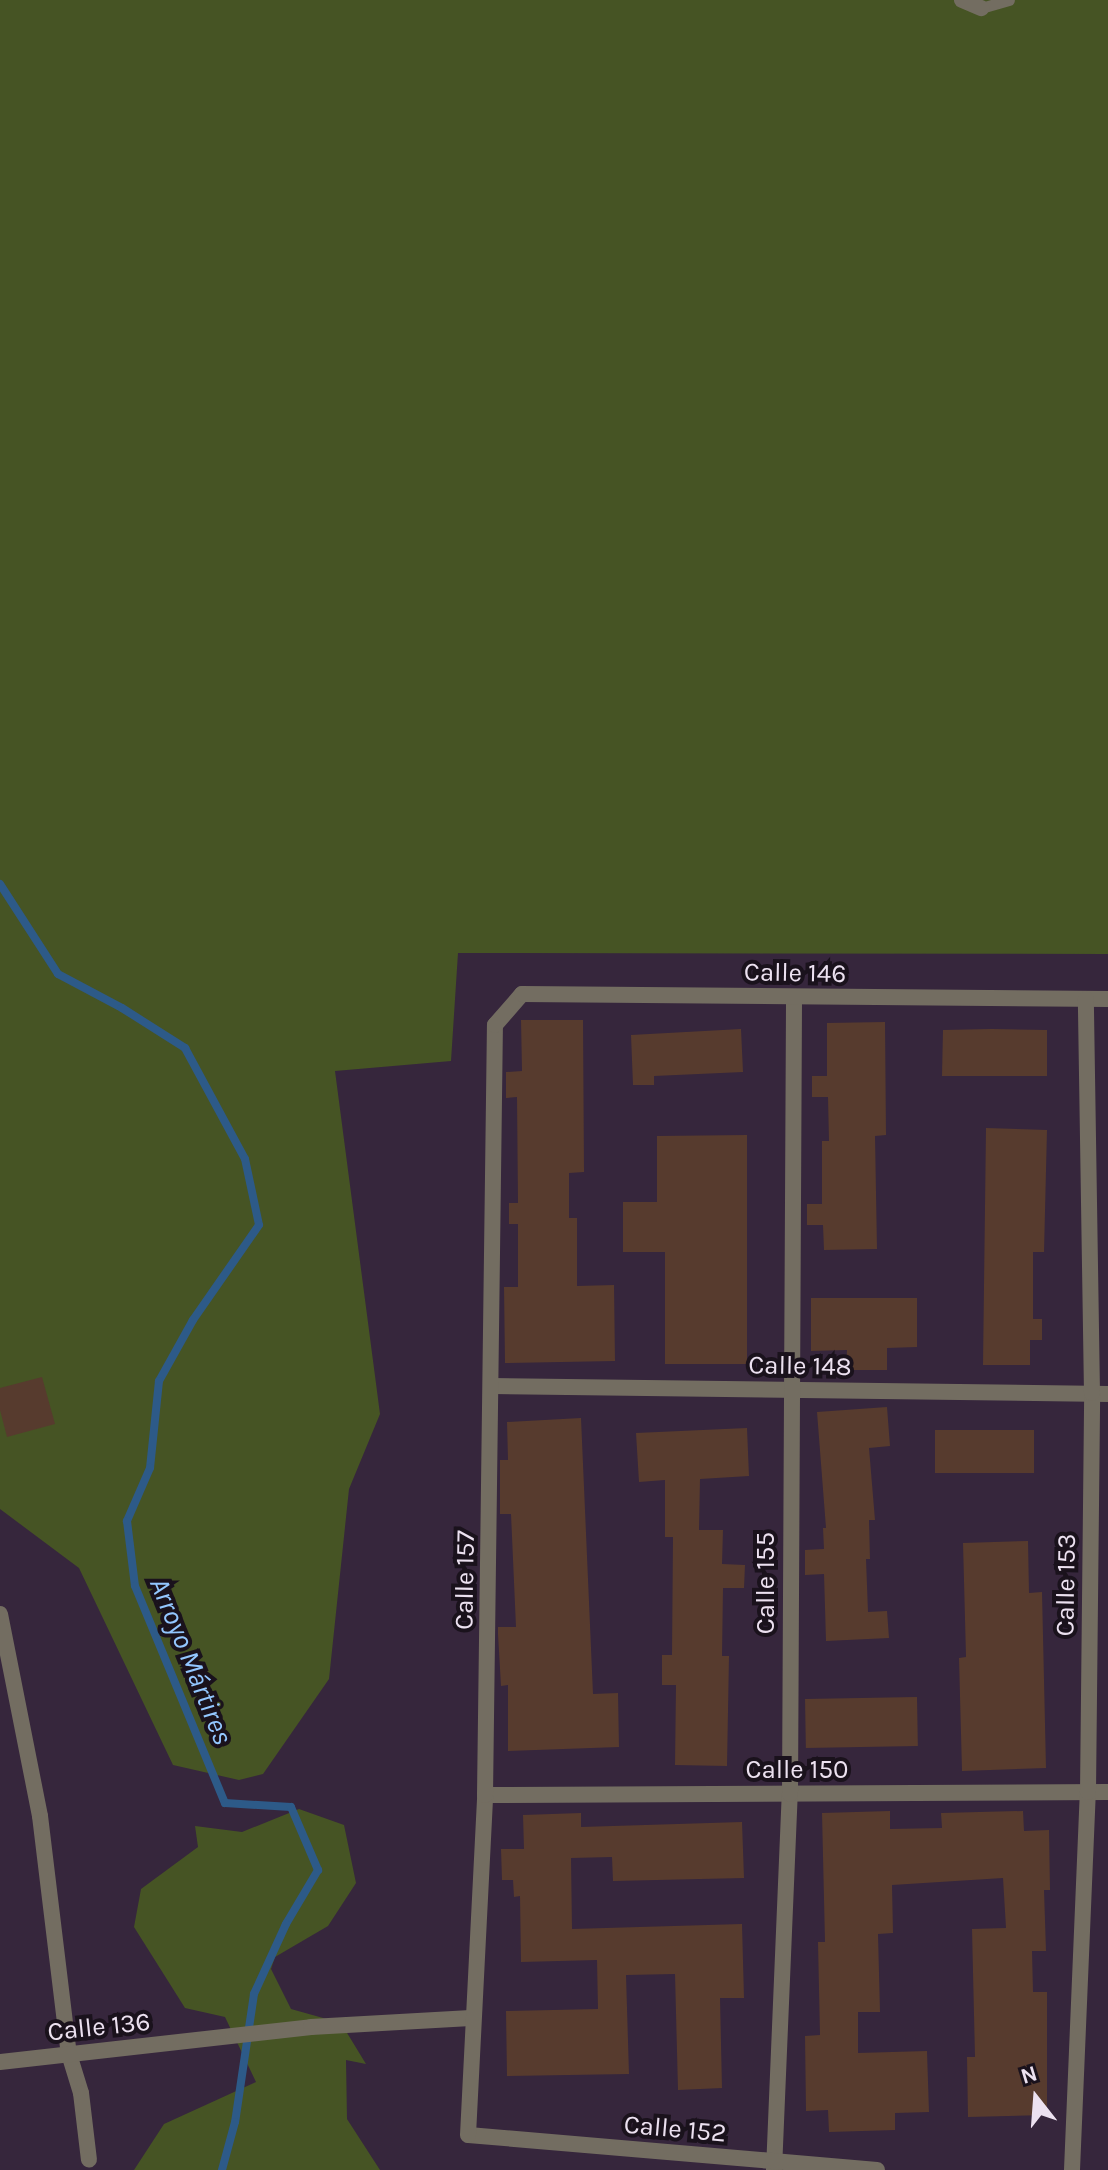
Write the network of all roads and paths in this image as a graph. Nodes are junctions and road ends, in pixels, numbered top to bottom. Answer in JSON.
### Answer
{"nodes":[{"id":1,"x":962,"y":0,"type":"edge"},
{"id":2,"x":1009,"y":0,"type":"edge"},
{"id":3,"x":981,"y":8,"type":"joint"},
{"id":4,"x":794,"y":997,"type":"junction"},
{"id":5,"x":1086,"y":999,"type":"junction"},
{"id":6,"x":1108,"y":999,"type":"edge"},
{"id":7,"x":495,"y":1025,"type":"joint"},
{"id":8,"x":492,"y":1386,"type":"junction"},
{"id":9,"x":790,"y":1390,"type":"junction"},
{"id":10,"x":1100,"y":1394,"type":"edge"},
{"id":11,"x":0,"y":1614,"type":"edge"},
{"id":12,"x":1088,"y":1792,"type":"junction"},
{"id":13,"x":1108,"y":1792,"type":"edge"},
{"id":14,"x":790,"y":1794,"type":"junction"},
{"id":15,"x":485,"y":1795,"type":"junction"},
{"id":16,"x":471,"y":2018,"type":"junction"},
{"id":17,"x":69,"y":2054,"type":"junction"},
{"id":18,"x":0,"y":2062,"type":"edge"},
{"id":19,"x":468,"y":2135,"type":"joint"},
{"id":20,"x":89,"y":2160,"type":"dead end"},
{"id":21,"x":774,"y":2166,"type":"edge"},
{"id":22,"x":877,"y":2170,"type":"edge"},
{"id":23,"x":1072,"y":2170,"type":"edge"}],
"edges":[{"from":1,"to":3,"type":"street"},
{"from":2,"to":3,"type":"lane"},
{"from":4,"to":5,"type":"street","name":"Calle 146"},
{"from":4,"to":7,"type":"street","name":"Calle 146"},
{"from":4,"to":9,"type":"street","name":"Calle 155"},
{"from":5,"to":6,"type":"street","name":"Calle 146"},
{"from":5,"to":10,"type":"street","name":"Calle 153"},
{"from":7,"to":8,"type":"street","name":"Calle 157"},
{"from":8,"to":9,"type":"street","name":"Calle 148"},
{"from":8,"to":15,"type":"street","name":"Calle 157"},
{"from":9,"to":10,"type":"street","name":"Calle 148"},
{"from":9,"to":14,"type":"street","name":"Calle 155"},
{"from":10,"to":12,"type":"street","name":"Calle 153"},
{"from":11,"to":17,"type":"street"},
{"from":12,"to":13,"type":"street","name":"Calle 150"},
{"from":12,"to":14,"type":"street","name":"Calle 150"},
{"from":12,"to":23,"type":"street","name":"Calle 153"},
{"from":14,"to":15,"type":"street","name":"Calle 150"},
{"from":14,"to":21,"type":"street","name":"Calle 155"},
{"from":15,"to":16,"type":"street","name":"Calle 157"},
{"from":16,"to":17,"type":"street","name":"Calle 136"},
{"from":16,"to":19,"type":"street","name":"Calle 157"},
{"from":17,"to":18,"type":"street","name":"Calle 136"},
{"from":17,"to":20,"type":"street"},
{"from":19,"to":21,"type":"street","name":"Calle 152"},
{"from":21,"to":22,"type":"street","name":"Calle 152"}]}
